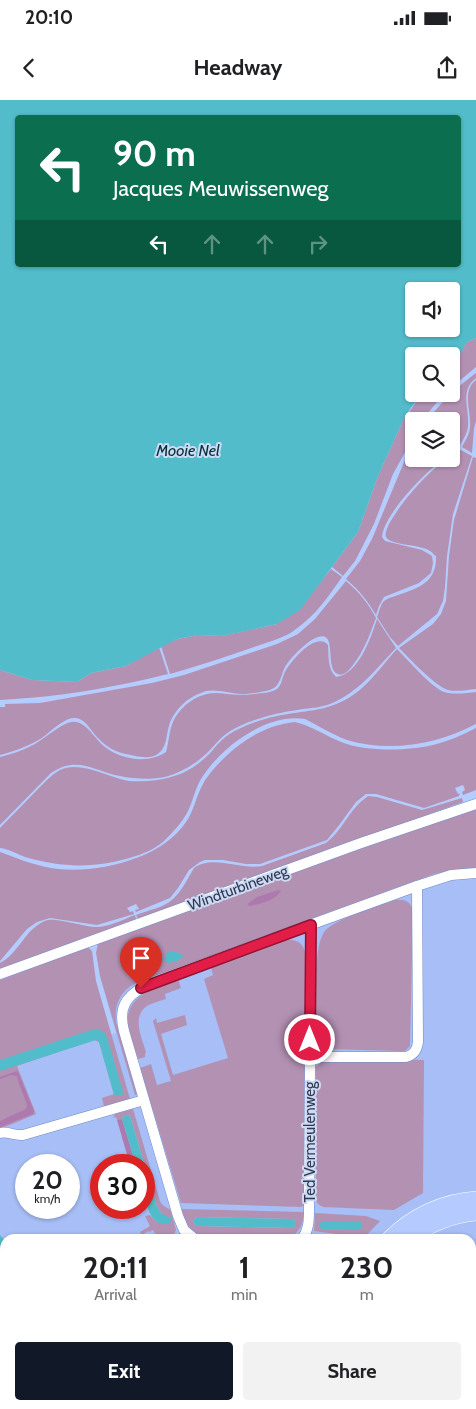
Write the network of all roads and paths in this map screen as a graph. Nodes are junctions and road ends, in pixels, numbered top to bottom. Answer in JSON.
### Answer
{"nodes":[{"id":1,"x":476,"y":804,"type":"edge"},
{"id":2,"x":476,"y":873,"type":"edge"},
{"id":3,"x":417,"y":886,"type":"junction"},
{"id":4,"x":311,"y":925,"type":"junction"},
{"id":5,"x":0,"y":974,"type":"edge"},
{"id":6,"x":310,"y":1057,"type":"junction"},
{"id":7,"x":144,"y":1100,"type":"junction"},
{"id":8,"x":0,"y":1133,"type":"edge"},
{"id":9,"x":476,"y":1198,"type":"edge"},
{"id":10,"x":476,"y":1213,"type":"edge"},
{"id":11,"x":189,"y":1234,"type":"edge"},
{"id":12,"x":306,"y":1234,"type":"edge"},
{"id":13,"x":394,"y":1234,"type":"edge"},
{"id":14,"x":416,"y":1234,"type":"edge"}],
"edges":[{"from":1,"to":5,"type":"street","name":"Windturbineweg"},
{"from":2,"to":3,"type":"street"},
{"from":3,"to":4,"type":"street"},
{"from":3,"to":6,"type":"street"},
{"from":4,"to":6,"type":"street","name":"Ted Vermeulenweg"},
{"from":4,"to":7,"type":"street"},
{"from":6,"to":12,"type":"street","name":"Ted Vermeulenweg"},
{"from":7,"to":8,"type":"street"},
{"from":7,"to":11,"type":"street"},
{"from":9,"to":13,"type":"main road"},
{"from":10,"to":14,"type":"main road"}]}
